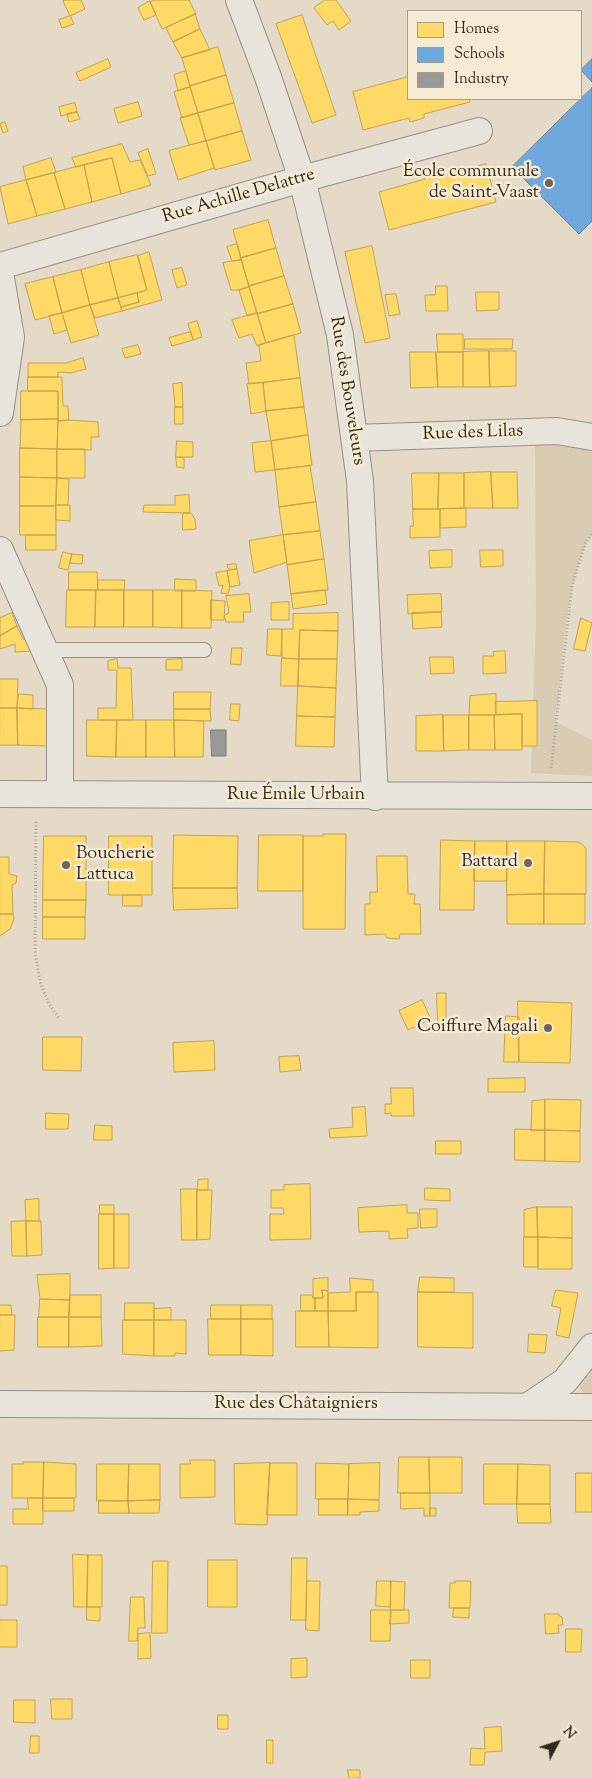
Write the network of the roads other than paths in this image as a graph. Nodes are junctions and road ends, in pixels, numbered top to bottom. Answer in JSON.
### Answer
{"nodes":[{"id":1,"x":238,"y":0,"type":"edge"},
{"id":2,"x":479,"y":132,"type":"dead end"},
{"id":3,"x":302,"y":179,"type":"junction"},
{"id":4,"x":0,"y":266,"type":"edge"},
{"id":5,"x":0,"y":272,"type":"edge"},
{"id":6,"x":0,"y":414,"type":"edge"},
{"id":7,"x":592,"y":437,"type":"edge"},
{"id":8,"x":354,"y":438,"type":"junction"},
{"id":9,"x":0,"y":550,"type":"edge"},
{"id":10,"x":204,"y":650,"type":"dead end"},
{"id":11,"x":47,"y":653,"type":"junction"},
{"id":12,"x":0,"y":794,"type":"edge"},
{"id":13,"x":48,"y":794,"type":"junction"},
{"id":14,"x":592,"y":796,"type":"edge"},
{"id":15,"x":375,"y":797,"type":"junction"},
{"id":16,"x":592,"y":1347,"type":"edge"},
{"id":17,"x":0,"y":1404,"type":"edge"},
{"id":18,"x":530,"y":1406,"type":"junction"},
{"id":19,"x":592,"y":1407,"type":"edge"}],
"edges":[{"from":1,"to":3,"type":"street","name":"Rue des Bouveleurs"},
{"from":2,"to":3,"type":"street","name":"Rue Achille Delattre"},
{"from":3,"to":4,"type":"street","name":"Rue Achille Delattre"},
{"from":3,"to":8,"type":"street","name":"Rue des Bouveleurs"},
{"from":5,"to":6,"type":"street"},
{"from":7,"to":8,"type":"street","name":"Rue des Lilas"},
{"from":8,"to":15,"type":"street","name":"Rue des Bouveleurs"},
{"from":9,"to":11,"type":"street"},
{"from":10,"to":11,"type":"lane"},
{"from":11,"to":13,"type":"street"},
{"from":12,"to":13,"type":"street","name":"Rue Émile Urbain"},
{"from":13,"to":15,"type":"street","name":"Rue Émile Urbain"},
{"from":14,"to":15,"type":"street","name":"Rue Émile Urbain"},
{"from":16,"to":18,"type":"street"},
{"from":17,"to":18,"type":"street","name":"Rue des Châtaigniers"},
{"from":18,"to":19,"type":"street","name":"Rue des Châtaigniers"}]}
